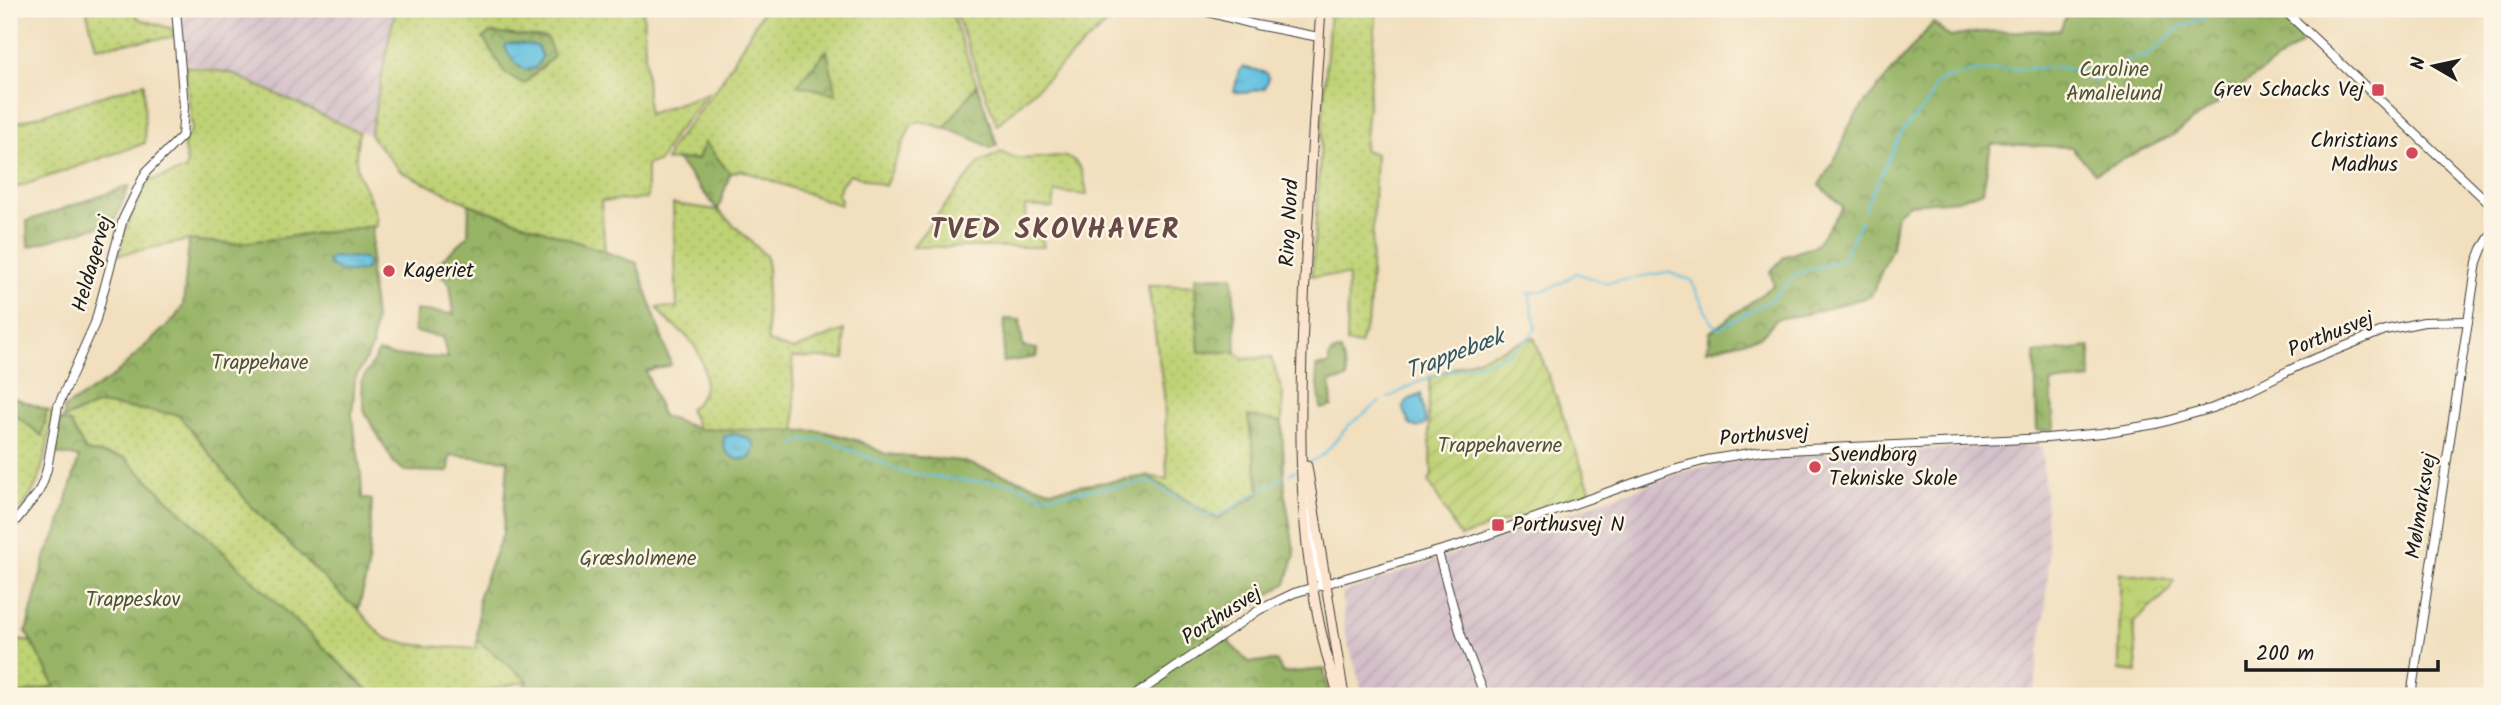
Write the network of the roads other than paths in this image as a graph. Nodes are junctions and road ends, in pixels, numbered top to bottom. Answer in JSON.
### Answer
{"nodes":[{"id":1,"x":176,"y":9,"type":"edge"},
{"id":2,"x":1196,"y":9,"type":"edge"},
{"id":3,"x":1321,"y":9,"type":"edge"},
{"id":4,"x":2283,"y":9,"type":"edge"},
{"id":5,"x":1319,"y":37,"type":"junction"},
{"id":6,"x":2492,"y":206,"type":"edge"},
{"id":7,"x":2492,"y":233,"type":"edge"},
{"id":8,"x":2468,"y":320,"type":"junction"},
{"id":9,"x":1302,"y":440,"type":"junction"},
{"id":10,"x":1304,"y":492,"type":"junction"},
{"id":11,"x":9,"y":529,"type":"edge"},
{"id":12,"x":1438,"y":552,"type":"junction"},
{"id":13,"x":1325,"y":584,"type":"junction"},
{"id":14,"x":1313,"y":587,"type":"junction"},
{"id":15,"x":1135,"y":696,"type":"edge"},
{"id":16,"x":1341,"y":696,"type":"edge"},
{"id":17,"x":1485,"y":696,"type":"edge"},
{"id":18,"x":2411,"y":696,"type":"edge"}],
"edges":[{"from":1,"to":11,"type":"street","name":"Heldagervej"},
{"from":2,"to":5,"type":"street"},
{"from":3,"to":5,"type":"main road","name":"Ring Nord"},
{"from":4,"to":6,"type":"street"},
{"from":5,"to":9,"type":"main road","name":"Ring Nord"},
{"from":7,"to":8,"type":"street","name":"Mølmarksvej"},
{"from":8,"to":12,"type":"street","name":"Porthusvej"},
{"from":8,"to":18,"type":"street","name":"Mølmarksvej"},
{"from":9,"to":10,"type":"main road","name":"Ring Nord"},
{"from":9,"to":13,"type":"main road","name":"Ring Nord"},
{"from":10,"to":13,"type":"street"},
{"from":10,"to":14,"type":"main road","name":"Ring Nord"},
{"from":12,"to":13,"type":"street","name":"Porthusvej"},
{"from":12,"to":17,"type":"street"},
{"from":13,"to":14,"type":"street","name":"Porthusvej"},
{"from":13,"to":16,"type":"main road","name":"Ring Nord"},
{"from":14,"to":15,"type":"street","name":"Porthusvej"},
{"from":14,"to":16,"type":"main road","name":"Ring Nord"}]}
